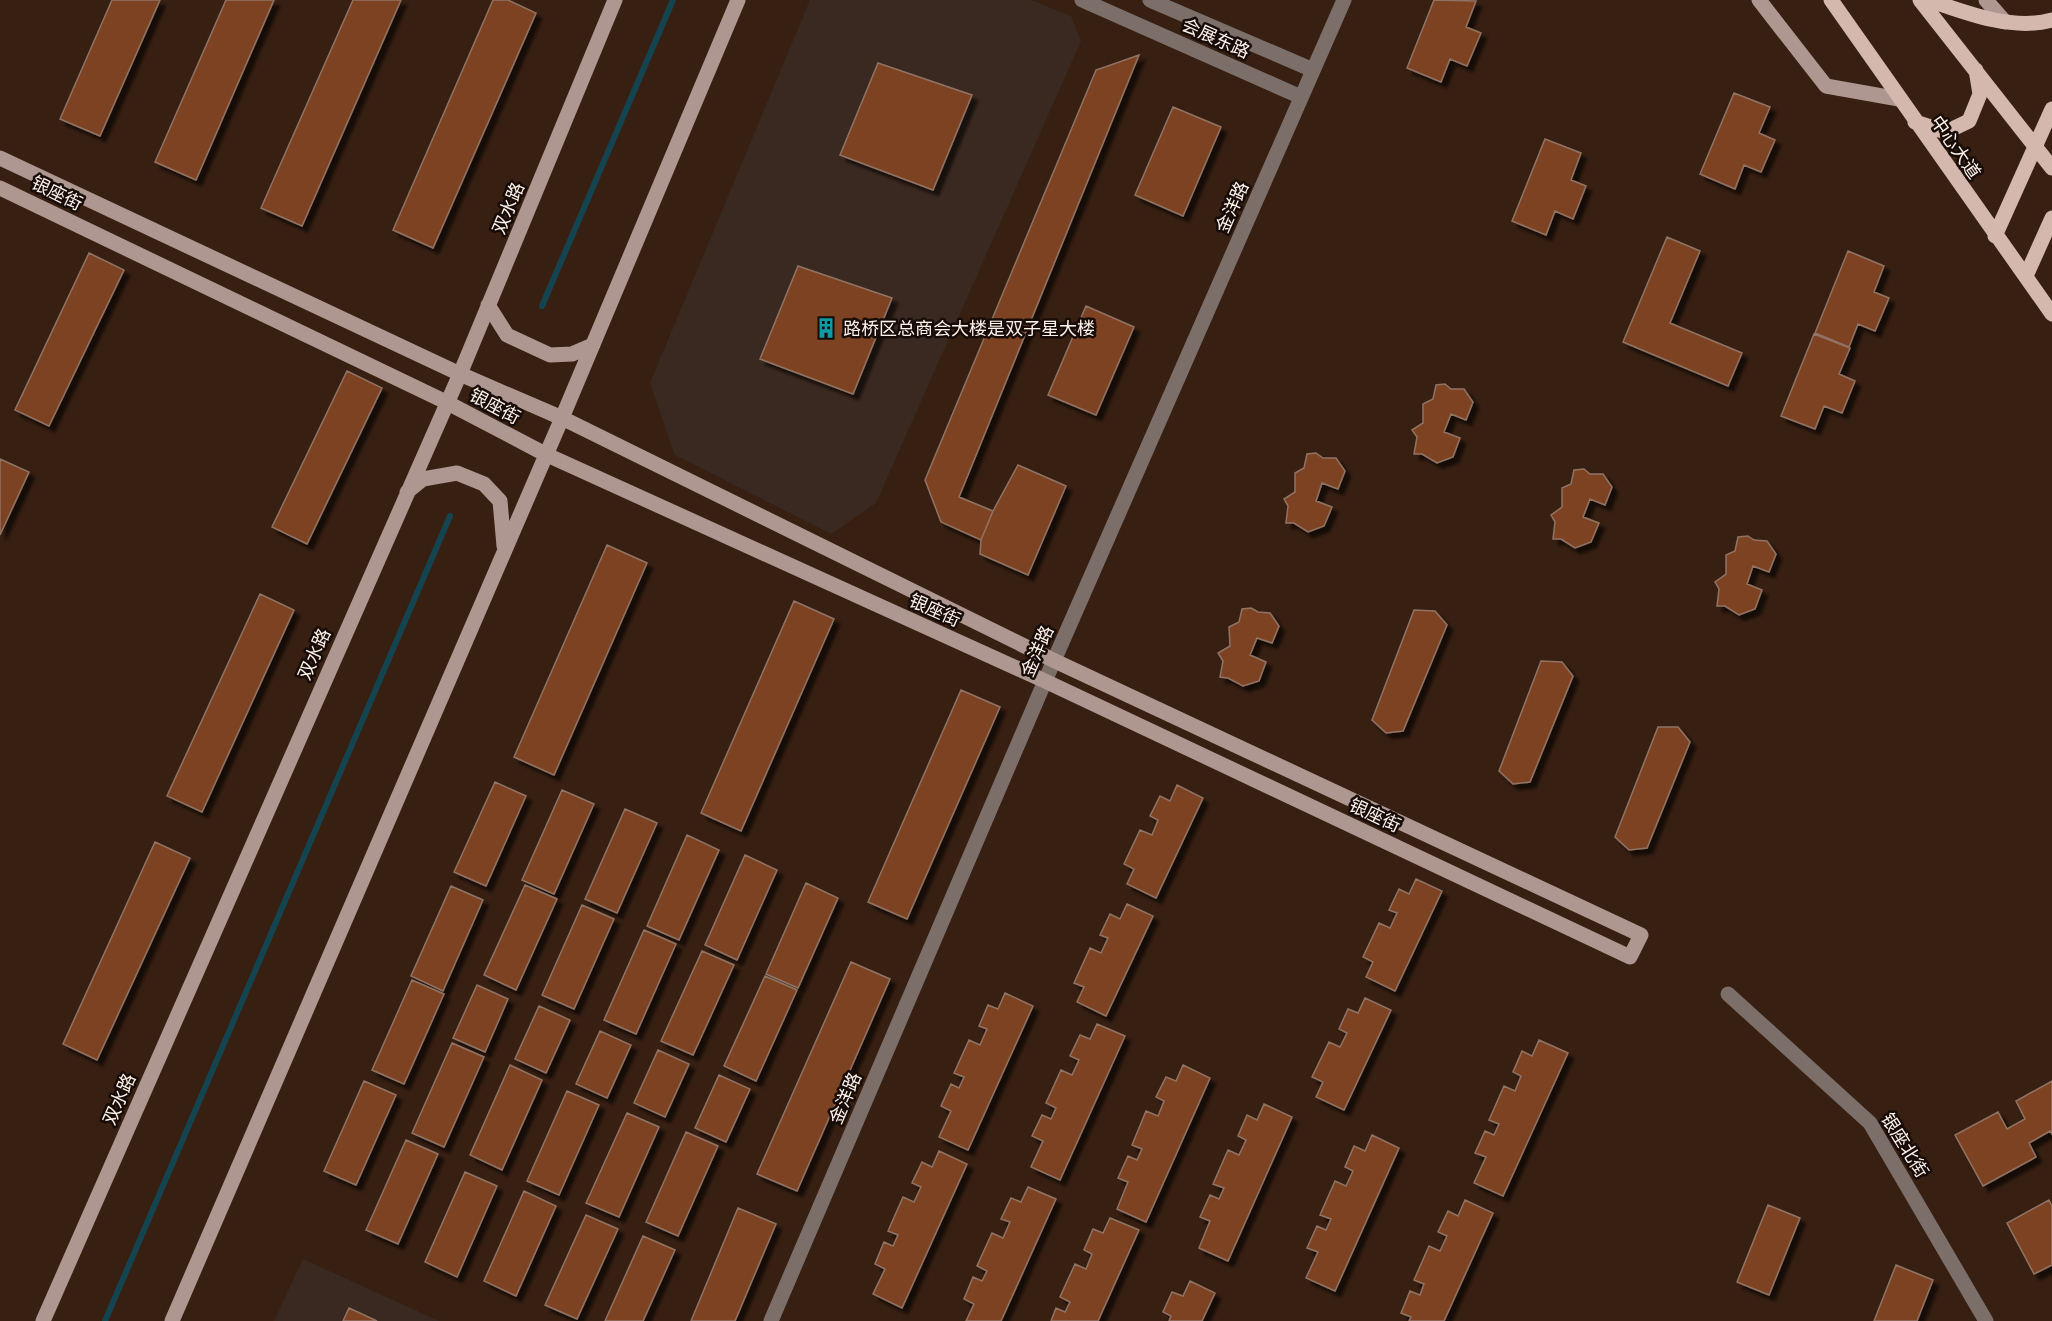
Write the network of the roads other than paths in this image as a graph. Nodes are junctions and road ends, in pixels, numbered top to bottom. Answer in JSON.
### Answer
{"nodes":[{"id":1,"x":615,"y":0,"type":"edge"},
{"id":2,"x":738,"y":0,"type":"edge"},
{"id":3,"x":1082,"y":0,"type":"edge"},
{"id":4,"x":1150,"y":0,"type":"edge"},
{"id":5,"x":1344,"y":0,"type":"edge"},
{"id":6,"x":1759,"y":0,"type":"edge"},
{"id":7,"x":1831,"y":0,"type":"edge"},
{"id":8,"x":1920,"y":0,"type":"edge"},
{"id":9,"x":1929,"y":0,"type":"edge"},
{"id":10,"x":1986,"y":0,"type":"edge"},
{"id":11,"x":2052,"y":20,"type":"edge"},
{"id":12,"x":2005,"y":22,"type":"junction"},
{"id":13,"x":1976,"y":69,"type":"junction"},
{"id":14,"x":1313,"y":70,"type":"junction"},
{"id":15,"x":1301,"y":97,"type":"junction"},
{"id":16,"x":1899,"y":99,"type":"junction"},
{"id":17,"x":2052,"y":109,"type":"edge"},
{"id":18,"x":1916,"y":122,"type":"junction"},
{"id":19,"x":2036,"y":144,"type":"junction"},
{"id":20,"x":0,"y":158,"type":"edge"},
{"id":21,"x":2052,"y":168,"type":"edge"},
{"id":22,"x":0,"y":188,"type":"edge"},
{"id":23,"x":2052,"y":218,"type":"edge"},
{"id":24,"x":1995,"y":236,"type":"junction"},
{"id":25,"x":2026,"y":276,"type":"junction"},
{"id":26,"x":488,"y":305,"type":"junction"},
{"id":27,"x":2052,"y":314,"type":"edge"},
{"id":28,"x":593,"y":345,"type":"junction"},
{"id":29,"x":460,"y":374,"type":"junction"},
{"id":30,"x":446,"y":402,"type":"junction"},
{"id":31,"x":562,"y":418,"type":"junction"},
{"id":32,"x":545,"y":454,"type":"junction"},
{"id":33,"x":406,"y":493,"type":"junction"},
{"id":34,"x":504,"y":549,"type":"junction"},
{"id":35,"x":1055,"y":661,"type":"junction"},
{"id":36,"x":1045,"y":681,"type":"junction"},
{"id":37,"x":1728,"y":994,"type":"dead end"},
{"id":38,"x":43,"y":1321,"type":"edge"},
{"id":39,"x":172,"y":1321,"type":"edge"},
{"id":40,"x":771,"y":1321,"type":"edge"},
{"id":41,"x":1986,"y":1321,"type":"edge"}],
"edges":[{"from":1,"to":26,"type":"main road","name":"双水路"},
{"from":2,"to":28,"type":"main road"},
{"from":3,"to":15,"type":"street","name":"会展东路"},
{"from":4,"to":14,"type":"street","name":"会展东路"},
{"from":5,"to":14,"type":"street","name":"金洋路"},
{"from":6,"to":16,"type":"main road"},
{"from":7,"to":16,"type":"main road","name":"中心大道"},
{"from":8,"to":13,"type":"main road"},
{"from":9,"to":12,"type":"main road"},
{"from":10,"to":12,"type":"main road"},
{"from":11,"to":12,"type":"main road"},
{"from":13,"to":18,"type":"main road"},
{"from":13,"to":19,"type":"main road"},
{"from":14,"to":15,"type":"street","name":"金洋路"},
{"from":15,"to":35,"type":"street","name":"金洋路"},
{"from":16,"to":18,"type":"main road","name":"中心大道"},
{"from":17,"to":19,"type":"main road"},
{"from":18,"to":24,"type":"main road","name":"中心大道"},
{"from":19,"to":21,"type":"main road"},
{"from":19,"to":24,"type":"main road"},
{"from":20,"to":29,"type":"main road","name":"银座街"},
{"from":22,"to":30,"type":"main road","name":"银座街"},
{"from":23,"to":25,"type":"main road"},
{"from":24,"to":25,"type":"main road","name":"中心大道"},
{"from":25,"to":27,"type":"main road","name":"中心大道"},
{"from":26,"to":28,"type":"main road"},
{"from":26,"to":29,"type":"main road","name":"双水路"},
{"from":28,"to":31,"type":"main road"},
{"from":29,"to":30,"type":"main road","name":"双水路"},
{"from":29,"to":31,"type":"main road","name":"银座街"},
{"from":30,"to":32,"type":"main road","name":"银座街"},
{"from":30,"to":33,"type":"main road","name":"双水路"},
{"from":31,"to":32,"type":"main road"},
{"from":31,"to":35,"type":"main road","name":"银座街"},
{"from":32,"to":34,"type":"main road"},
{"from":32,"to":36,"type":"main road","name":"银座街"},
{"from":33,"to":34,"type":"main road"},
{"from":33,"to":38,"type":"main road","name":"双水路"},
{"from":34,"to":39,"type":"main road"},
{"from":35,"to":36,"type":"street","name":"金洋路"},
{"from":35,"to":36,"type":"main road","name":"银座街"},
{"from":36,"to":40,"type":"street","name":"金洋路"},
{"from":37,"to":41,"type":"street","name":"银座北街"}]}
